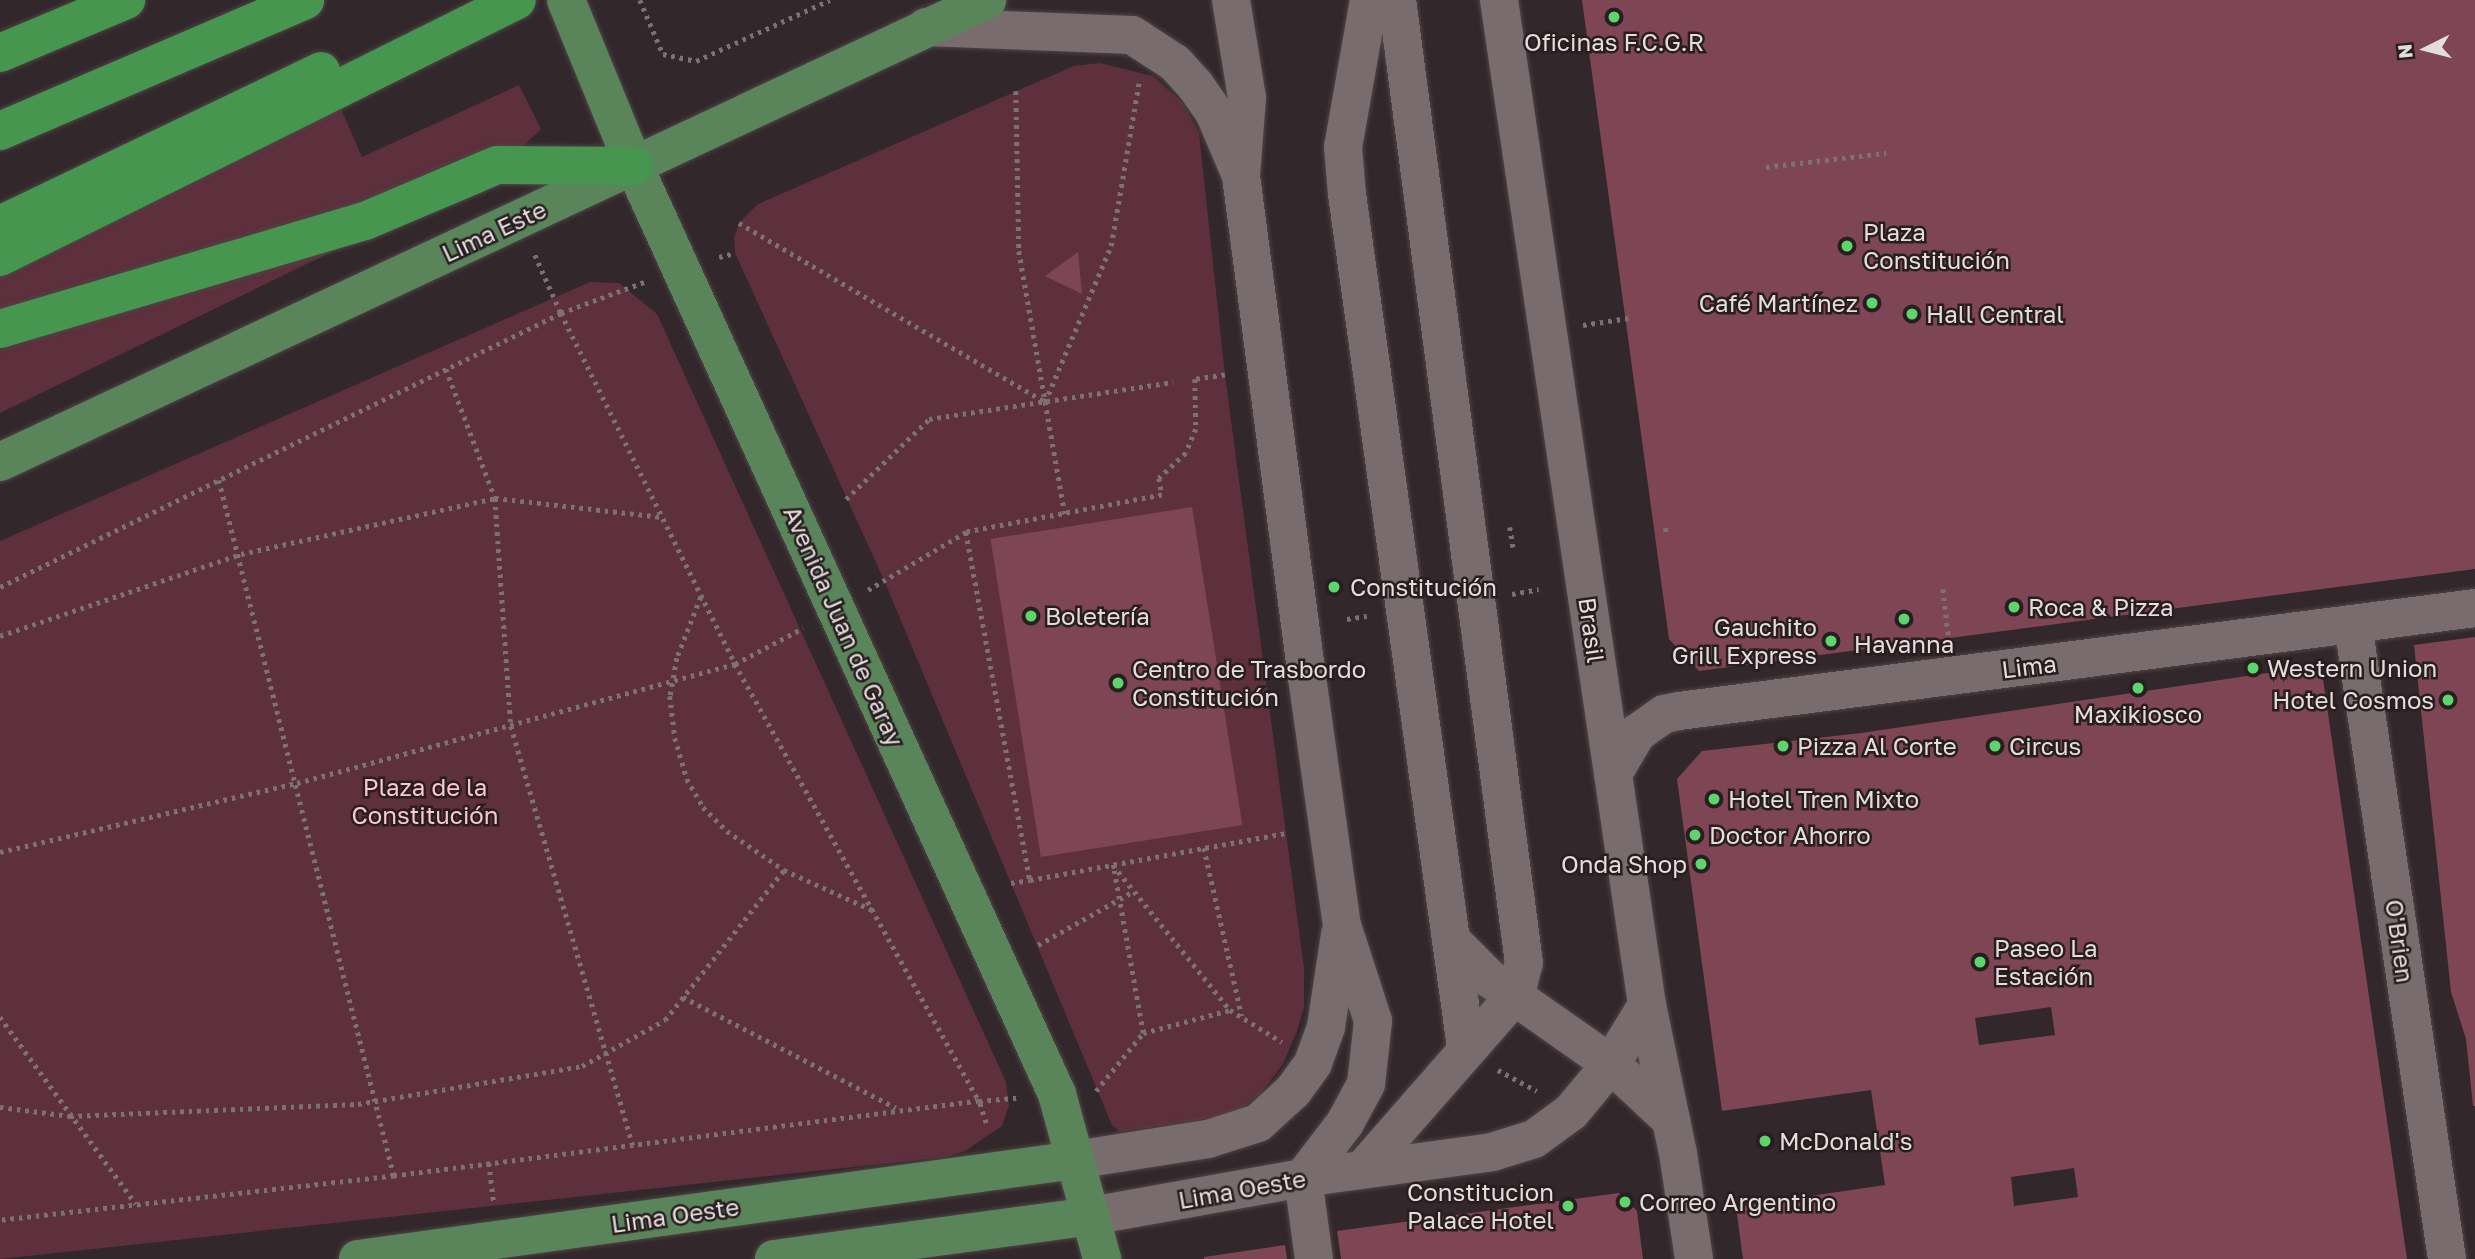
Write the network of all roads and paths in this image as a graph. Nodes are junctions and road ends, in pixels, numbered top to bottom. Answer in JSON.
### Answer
{"nodes":[{"id":1,"x":125,"y":0,"type":"edge"},
{"id":2,"x":305,"y":0,"type":"edge"},
{"id":3,"x":479,"y":0,"type":"edge"},
{"id":4,"x":517,"y":0,"type":"edge"},
{"id":5,"x":566,"y":0,"type":"edge"},
{"id":6,"x":640,"y":0,"type":"edge"},
{"id":7,"x":830,"y":0,"type":"edge"},
{"id":8,"x":988,"y":0,"type":"edge"},
{"id":9,"x":1231,"y":0,"type":"edge"},
{"id":10,"x":1369,"y":0,"type":"edge"},
{"id":11,"x":1397,"y":0,"type":"edge"},
{"id":12,"x":1499,"y":0,"type":"edge"},
{"id":13,"x":926,"y":27,"type":"junction"},
{"id":14,"x":0,"y":53,"type":"edge"},
{"id":15,"x":1141,"y":72,"type":"dead end"},
{"id":16,"x":1016,"y":91,"type":"dead end"},
{"id":17,"x":265,"y":111,"type":"junction"},
{"id":18,"x":0,"y":131,"type":"edge"},
{"id":19,"x":1886,"y":153,"type":"dead end"},
{"id":20,"x":634,"y":166,"type":"junction"},
{"id":21,"x":1766,"y":167,"type":"dead end"},
{"id":22,"x":1241,"y":176,"type":"junction"},
{"id":23,"x":519,"y":220,"type":"junction"},
{"id":24,"x":739,"y":223,"type":"dead end"},
{"id":25,"x":0,"y":225,"type":"edge"},
{"id":26,"x":735,"y":253,"type":"dead end"},
{"id":27,"x":0,"y":257,"type":"edge"},
{"id":28,"x":681,"y":268,"type":"junction"},
{"id":29,"x":561,"y":313,"type":"junction"},
{"id":30,"x":0,"y":329,"type":"edge"},
{"id":31,"x":446,"y":369,"type":"junction"},
{"id":32,"x":1225,"y":375,"type":"dead end"},
{"id":33,"x":1173,"y":382,"type":"dead end"},
{"id":34,"x":1045,"y":402,"type":"junction"},
{"id":35,"x":0,"y":462,"type":"edge"},
{"id":36,"x":219,"y":480,"type":"junction"},
{"id":37,"x":495,"y":498,"type":"junction"},
{"id":38,"x":846,"y":499,"type":"dead end"},
{"id":39,"x":1065,"y":513,"type":"junction"},
{"id":40,"x":663,"y":517,"type":"junction"},
{"id":41,"x":1510,"y":527,"type":"dead end"},
{"id":42,"x":966,"y":532,"type":"junction"},
{"id":43,"x":1514,"y":551,"type":"dead end"},
{"id":44,"x":241,"y":554,"type":"junction"},
{"id":45,"x":0,"y":587,"type":"edge"},
{"id":46,"x":1539,"y":589,"type":"dead end"},
{"id":47,"x":1943,"y":589,"type":"dead end"},
{"id":48,"x":702,"y":595,"type":"junction"},
{"id":49,"x":1504,"y":595,"type":"dead end"},
{"id":50,"x":2475,"y":608,"type":"edge"},
{"id":51,"x":837,"y":610,"type":"junction"},
{"id":52,"x":2353,"y":624,"type":"junction"},
{"id":53,"x":0,"y":636,"type":"edge"},
{"id":54,"x":736,"y":664,"type":"junction"},
{"id":55,"x":1953,"y":675,"type":"junction"},
{"id":56,"x":673,"y":681,"type":"junction"},
{"id":57,"x":511,"y":726,"type":"junction"},
{"id":58,"x":1614,"y":775,"type":"junction"},
{"id":59,"x":297,"y":783,"type":"junction"},
{"id":60,"x":1287,"y":833,"type":"dead end"},
{"id":61,"x":1204,"y":848,"type":"junction"},
{"id":62,"x":0,"y":852,"type":"edge"},
{"id":63,"x":1113,"y":864,"type":"junction"},
{"id":64,"x":784,"y":870,"type":"junction"},
{"id":65,"x":1030,"y":880,"type":"junction"},
{"id":66,"x":1011,"y":883,"type":"dead end"},
{"id":67,"x":1134,"y":891,"type":"junction"},
{"id":68,"x":1119,"y":900,"type":"junction"},
{"id":69,"x":873,"y":910,"type":"junction"},
{"id":70,"x":1342,"y":925,"type":"junction"},
{"id":71,"x":1451,"y":940,"type":"junction"},
{"id":72,"x":1038,"y":945,"type":"dead end"},
{"id":73,"x":1516,"y":994,"type":"junction"},
{"id":74,"x":683,"y":997,"type":"junction"},
{"id":75,"x":1647,"y":1005,"type":"junction"},
{"id":76,"x":1230,"y":1010,"type":"junction"},
{"id":77,"x":0,"y":1017,"type":"edge"},
{"id":78,"x":1242,"y":1017,"type":"junction"},
{"id":79,"x":1143,"y":1033,"type":"junction"},
{"id":80,"x":1290,"y":1047,"type":"dead end"},
{"id":81,"x":1466,"y":1047,"type":"junction"},
{"id":82,"x":606,"y":1052,"type":"junction"},
{"id":83,"x":1611,"y":1064,"type":"junction"},
{"id":84,"x":1498,"y":1069,"type":"dead end"},
{"id":85,"x":1099,"y":1091,"type":"dead end"},
{"id":86,"x":1544,"y":1095,"type":"dead end"},
{"id":87,"x":377,"y":1101,"type":"junction"},
{"id":88,"x":0,"y":1107,"type":"edge"},
{"id":89,"x":897,"y":1108,"type":"junction"},
{"id":90,"x":70,"y":1116,"type":"junction"},
{"id":91,"x":1671,"y":1120,"type":"junction"},
{"id":92,"x":633,"y":1146,"type":"junction"},
{"id":93,"x":1075,"y":1160,"type":"junction"},
{"id":94,"x":1363,"y":1169,"type":"junction"},
{"id":95,"x":394,"y":1176,"type":"junction"},
{"id":96,"x":1303,"y":1178,"type":"junction"},
{"id":97,"x":136,"y":1205,"type":"junction"},
{"id":98,"x":1091,"y":1216,"type":"junction"},
{"id":99,"x":0,"y":1220,"type":"edge"},
{"id":100,"x":501,"y":1249,"type":"edge"},
{"id":101,"x":358,"y":1259,"type":"edge"},
{"id":102,"x":774,"y":1259,"type":"edge"},
{"id":103,"x":1102,"y":1259,"type":"edge"},
{"id":104,"x":1314,"y":1259,"type":"edge"},
{"id":105,"x":1694,"y":1259,"type":"edge"},
{"id":106,"x":2447,"y":1259,"type":"edge"}],
"edges":[{"from":1,"to":14,"type":"highway"},
{"from":2,"to":18,"type":"highway"},
{"from":3,"to":17,"type":"highway"},
{"from":4,"to":17,"type":"highway"},
{"from":5,"to":20,"type":"main road","name":"Avenida Juan de Garay"},
{"from":6,"to":7,"type":"path"},
{"from":8,"to":13,"type":"main road","name":"Lima Este"},
{"from":9,"to":22,"type":"street"},
{"from":10,"to":71,"type":"street"},
{"from":11,"to":73,"type":"street"},
{"from":12,"to":58,"type":"street","name":"Brasil"},
{"from":13,"to":20,"type":"main road","name":"Lima Este"},
{"from":13,"to":22,"type":"street"},
{"from":15,"to":34,"type":"path"},
{"from":16,"to":34,"type":"path"},
{"from":17,"to":25,"type":"highway"},
{"from":17,"to":27,"type":"highway"},
{"from":19,"to":21,"type":"path"},
{"from":20,"to":23,"type":"main road","name":"Lima Este"},
{"from":20,"to":28,"type":"main road","name":"Avenida Juan de Garay"},
{"from":20,"to":30,"type":"highway"},
{"from":22,"to":70,"type":"street"},
{"from":23,"to":29,"type":"path"},
{"from":23,"to":35,"type":"main road","name":"Lima Este"},
{"from":24,"to":34,"type":"path"},
{"from":26,"to":28,"type":"path"},
{"from":28,"to":29,"type":"path"},
{"from":28,"to":51,"type":"main road","name":"Avenida Juan de Garay"},
{"from":29,"to":31,"type":"path"},
{"from":29,"to":40,"type":"path"},
{"from":31,"to":36,"type":"path"},
{"from":31,"to":37,"type":"path"},
{"from":32,"to":39,"type":"path"},
{"from":33,"to":34,"type":"path"},
{"from":34,"to":38,"type":"path"},
{"from":34,"to":39,"type":"path"},
{"from":36,"to":44,"type":"path"},
{"from":36,"to":45,"type":"path"},
{"from":37,"to":40,"type":"path"},
{"from":37,"to":44,"type":"path"},
{"from":37,"to":57,"type":"path"},
{"from":39,"to":42,"type":"path"},
{"from":40,"to":48,"type":"path"},
{"from":41,"to":43,"type":"path"},
{"from":42,"to":51,"type":"path"},
{"from":42,"to":65,"type":"path"},
{"from":44,"to":53,"type":"path"},
{"from":44,"to":59,"type":"path"},
{"from":46,"to":49,"type":"path"},
{"from":47,"to":55,"type":"path"},
{"from":48,"to":54,"type":"path"},
{"from":48,"to":56,"type":"path"},
{"from":50,"to":52,"type":"street","name":"Lima"},
{"from":51,"to":54,"type":"path"},
{"from":51,"to":93,"type":"main road","name":"Avenida Juan de Garay"},
{"from":52,"to":55,"type":"street","name":"Lima"},
{"from":52,"to":106,"type":"street","name":"O'Brien"},
{"from":54,"to":56,"type":"path"},
{"from":54,"to":69,"type":"path"},
{"from":55,"to":58,"type":"street","name":"Lima"},
{"from":56,"to":57,"type":"path"},
{"from":56,"to":64,"type":"path"},
{"from":57,"to":59,"type":"path"},
{"from":57,"to":82,"type":"path"},
{"from":58,"to":75,"type":"street","name":"Brasil"},
{"from":59,"to":62,"type":"path"},
{"from":59,"to":87,"type":"path"},
{"from":60,"to":61,"type":"path"},
{"from":61,"to":63,"type":"path"},
{"from":61,"to":78,"type":"path"},
{"from":63,"to":65,"type":"path"},
{"from":63,"to":67,"type":"path"},
{"from":63,"to":68,"type":"path"},
{"from":64,"to":69,"type":"path"},
{"from":64,"to":74,"type":"path"},
{"from":65,"to":66,"type":"path"},
{"from":67,"to":68,"type":"path"},
{"from":67,"to":76,"type":"path"},
{"from":68,"to":72,"type":"path"},
{"from":68,"to":79,"type":"path"},
{"from":69,"to":89,"type":"path"},
{"from":70,"to":93,"type":"street"},
{"from":70,"to":96,"type":"street"},
{"from":71,"to":73,"type":"street"},
{"from":71,"to":81,"type":"street"},
{"from":73,"to":81,"type":"street"},
{"from":73,"to":83,"type":"street"},
{"from":74,"to":82,"type":"path"},
{"from":74,"to":89,"type":"path"},
{"from":75,"to":83,"type":"street","name":"Lima Oeste"},
{"from":75,"to":91,"type":"street","name":"Brasil"},
{"from":76,"to":78,"type":"path"},
{"from":76,"to":79,"type":"path"},
{"from":77,"to":90,"type":"path"},
{"from":78,"to":80,"type":"path"},
{"from":79,"to":85,"type":"path"},
{"from":81,"to":94,"type":"street"},
{"from":82,"to":87,"type":"path"},
{"from":82,"to":92,"type":"path"},
{"from":83,"to":91,"type":"street"},
{"from":83,"to":94,"type":"street","name":"Lima Oeste"},
{"from":84,"to":86,"type":"path"},
{"from":87,"to":90,"type":"path"},
{"from":87,"to":95,"type":"path"},
{"from":88,"to":90,"type":"path"},
{"from":89,"to":92,"type":"path"},
{"from":90,"to":97,"type":"path"},
{"from":91,"to":105,"type":"street","name":"Brasil"},
{"from":92,"to":95,"type":"path"},
{"from":93,"to":98,"type":"main road","name":"Avenida Juan de Garay"},
{"from":93,"to":100,"type":"main road","name":"Lima Oeste"},
{"from":94,"to":96,"type":"street","name":"Lima Oeste"},
{"from":95,"to":97,"type":"path"},
{"from":96,"to":98,"type":"street","name":"Lima Oeste"},
{"from":96,"to":104,"type":"street"},
{"from":97,"to":99,"type":"path"},
{"from":98,"to":102,"type":"main road","name":"Lima Oeste"},
{"from":98,"to":103,"type":"main road","name":"Avenida Juan de Garay"},
{"from":100,"to":101,"type":"main road","name":"Lima Oeste"}]}
